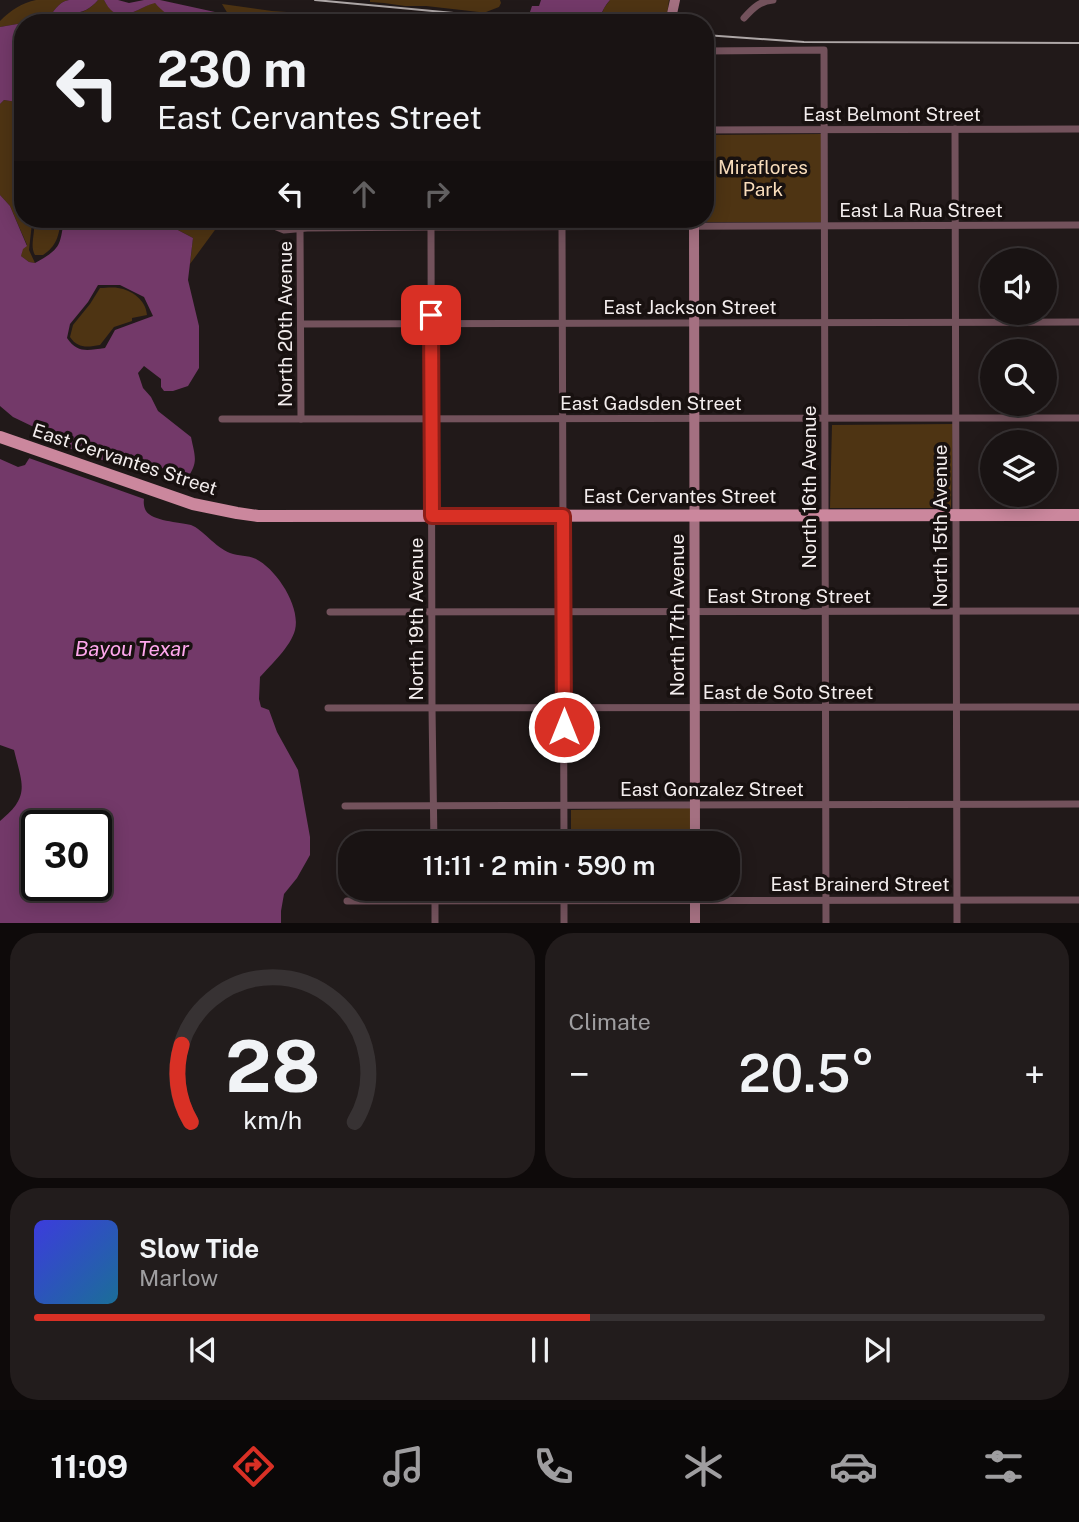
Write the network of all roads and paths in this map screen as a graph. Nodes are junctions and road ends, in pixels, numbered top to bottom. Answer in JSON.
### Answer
{"nodes":[{"id":1,"x":773,"y":0,"type":"edge"},
{"id":2,"x":744,"y":18,"type":"dead end"},
{"id":3,"x":714,"y":51,"type":"edge"},
{"id":4,"x":955,"y":129,"type":"junction"},
{"id":5,"x":1079,"y":129,"type":"edge"},
{"id":6,"x":714,"y":130,"type":"edge"},
{"id":7,"x":824,"y":130,"type":"junction"},
{"id":8,"x":714,"y":223,"type":"edge"},
{"id":9,"x":955,"y":225,"type":"junction"},
{"id":10,"x":1079,"y":225,"type":"edge"},
{"id":11,"x":824,"y":226,"type":"junction"},
{"id":12,"x":278,"y":228,"type":"edge"},
{"id":13,"x":300,"y":228,"type":"joint"},
{"id":14,"x":431,"y":228,"type":"edge"},
{"id":15,"x":562,"y":228,"type":"edge"},
{"id":16,"x":694,"y":228,"type":"edge"},
{"id":17,"x":955,"y":322,"type":"junction"},
{"id":18,"x":1079,"y":322,"type":"edge"},
{"id":19,"x":432,"y":323,"type":"junction"},
{"id":20,"x":562,"y":323,"type":"junction"},
{"id":21,"x":694,"y":323,"type":"junction"},
{"id":22,"x":825,"y":323,"type":"junction"},
{"id":23,"x":301,"y":324,"type":"junction"},
{"id":24,"x":563,"y":418,"type":"junction"},
{"id":25,"x":694,"y":418,"type":"junction"},
{"id":26,"x":825,"y":418,"type":"junction"},
{"id":27,"x":956,"y":418,"type":"junction"},
{"id":28,"x":1079,"y":418,"type":"edge"},
{"id":29,"x":222,"y":419,"type":"dead end"},
{"id":30,"x":301,"y":419,"type":"junction"},
{"id":31,"x":432,"y":419,"type":"junction"},
{"id":32,"x":0,"y":437,"type":"edge"},
{"id":33,"x":694,"y":515,"type":"junction"},
{"id":34,"x":825,"y":515,"type":"junction"},
{"id":35,"x":956,"y":515,"type":"junction"},
{"id":36,"x":1079,"y":515,"type":"edge"},
{"id":37,"x":432,"y":516,"type":"junction"},
{"id":38,"x":563,"y":516,"type":"junction"},
{"id":39,"x":694,"y":611,"type":"junction"},
{"id":40,"x":825,"y":611,"type":"junction"},
{"id":41,"x":956,"y":611,"type":"junction"},
{"id":42,"x":1079,"y":611,"type":"edge"},
{"id":43,"x":330,"y":612,"type":"dead end"},
{"id":44,"x":432,"y":612,"type":"junction"},
{"id":45,"x":564,"y":612,"type":"junction"},
{"id":46,"x":825,"y":707,"type":"junction"},
{"id":47,"x":956,"y":707,"type":"junction"},
{"id":48,"x":1079,"y":707,"type":"edge"},
{"id":49,"x":328,"y":708,"type":"dead end"},
{"id":50,"x":432,"y":708,"type":"junction"},
{"id":51,"x":564,"y":708,"type":"junction"},
{"id":52,"x":695,"y":708,"type":"junction"},
{"id":53,"x":956,"y":804,"type":"junction"},
{"id":54,"x":1079,"y":804,"type":"edge"},
{"id":55,"x":695,"y":805,"type":"junction"},
{"id":56,"x":826,"y":805,"type":"junction"},
{"id":57,"x":345,"y":806,"type":"dead end"},
{"id":58,"x":433,"y":806,"type":"junction"},
{"id":59,"x":564,"y":806,"type":"junction"},
{"id":60,"x":434,"y":831,"type":"edge"},
{"id":61,"x":564,"y":831,"type":"edge"},
{"id":62,"x":695,"y":831,"type":"edge"},
{"id":63,"x":740,"y":897,"type":"edge"},
{"id":64,"x":826,"y":900,"type":"junction"},
{"id":65,"x":957,"y":900,"type":"junction"},
{"id":66,"x":1079,"y":900,"type":"edge"},
{"id":67,"x":436,"y":901,"type":"edge"},
{"id":68,"x":564,"y":901,"type":"edge"},
{"id":69,"x":695,"y":901,"type":"edge"},
{"id":70,"x":435,"y":923,"type":"edge"},
{"id":71,"x":564,"y":923,"type":"edge"},
{"id":72,"x":695,"y":923,"type":"edge"},
{"id":73,"x":826,"y":923,"type":"edge"},
{"id":74,"x":957,"y":923,"type":"edge"}],
"edges":[{"from":1,"to":2,"type":"street"},
{"from":3,"to":7,"type":"street","name":"North 16th Avenue"},
{"from":4,"to":5,"type":"street","name":"East Belmont Street"},
{"from":4,"to":7,"type":"street","name":"East Belmont Street"},
{"from":4,"to":9,"type":"street","name":"North 15th Avenue"},
{"from":6,"to":7,"type":"street","name":"East Belmont Street"},
{"from":7,"to":11,"type":"street","name":"North 16th Avenue"},
{"from":8,"to":11,"type":"street","name":"East La Rua Street"},
{"from":9,"to":10,"type":"street","name":"East La Rua Street"},
{"from":9,"to":11,"type":"street","name":"East La Rua Street"},
{"from":9,"to":17,"type":"street","name":"North 15th Avenue"},
{"from":11,"to":22,"type":"street","name":"North 16th Avenue"},
{"from":12,"to":13,"type":"street","name":"East La Rua Street"},
{"from":13,"to":23,"type":"street","name":"North 20th Avenue"},
{"from":14,"to":19,"type":"street","name":"North 19th Avenue"},
{"from":15,"to":20,"type":"street"},
{"from":16,"to":21,"type":"street","name":"North 17th Avenue"},
{"from":17,"to":18,"type":"street","name":"East Jackson Street"},
{"from":17,"to":22,"type":"street","name":"East Jackson Street"},
{"from":17,"to":27,"type":"street","name":"North 15th Avenue"},
{"from":19,"to":20,"type":"street","name":"East Jackson Street"},
{"from":19,"to":23,"type":"street","name":"East Jackson Street"},
{"from":19,"to":31,"type":"street","name":"North 19th Avenue"},
{"from":20,"to":21,"type":"street","name":"East Jackson Street"},
{"from":20,"to":24,"type":"street"},
{"from":21,"to":22,"type":"street","name":"East Jackson Street"},
{"from":21,"to":25,"type":"street","name":"North 17th Avenue"},
{"from":22,"to":26,"type":"street","name":"North 16th Avenue"},
{"from":23,"to":30,"type":"street","name":"North 20th Avenue"},
{"from":24,"to":25,"type":"street","name":"East Gadsden Street"},
{"from":24,"to":31,"type":"street","name":"East Gadsden Street"},
{"from":24,"to":38,"type":"street"},
{"from":25,"to":26,"type":"street","name":"East Gadsden Street"},
{"from":25,"to":33,"type":"street","name":"North 17th Avenue"},
{"from":26,"to":27,"type":"street","name":"East Gadsden Street"},
{"from":26,"to":34,"type":"street","name":"North 16th Avenue"},
{"from":27,"to":28,"type":"street","name":"East Gadsden Street"},
{"from":27,"to":35,"type":"street","name":"North 15th Avenue"},
{"from":29,"to":30,"type":"street","name":"East Gadsden Street"},
{"from":30,"to":31,"type":"street","name":"East Gadsden Street"},
{"from":31,"to":37,"type":"street","name":"North 19th Avenue"},
{"from":32,"to":37,"type":"main road","name":"East Cervantes Street"},
{"from":33,"to":34,"type":"main road","name":"East Cervantes Street"},
{"from":33,"to":38,"type":"main road","name":"East Cervantes Street"},
{"from":33,"to":39,"type":"street","name":"North 17th Avenue"},
{"from":34,"to":35,"type":"main road","name":"East Cervantes Street"},
{"from":34,"to":40,"type":"street","name":"North 16th Avenue"},
{"from":35,"to":36,"type":"main road","name":"East Cervantes Street"},
{"from":35,"to":41,"type":"street","name":"North 15th Avenue"},
{"from":37,"to":38,"type":"main road","name":"East Cervantes Street"},
{"from":37,"to":44,"type":"street","name":"North 19th Avenue"},
{"from":38,"to":45,"type":"street"},
{"from":39,"to":40,"type":"street","name":"East Strong Street"},
{"from":39,"to":45,"type":"street","name":"East Strong Street"},
{"from":39,"to":52,"type":"street","name":"North 17th Avenue"},
{"from":40,"to":41,"type":"street","name":"East Strong Street"},
{"from":40,"to":46,"type":"street","name":"North 16th Avenue"},
{"from":41,"to":42,"type":"street","name":"East Strong Street"},
{"from":41,"to":47,"type":"street","name":"North 15th Avenue"},
{"from":43,"to":44,"type":"street","name":"East Strong Street"},
{"from":44,"to":45,"type":"street","name":"East Strong Street"},
{"from":44,"to":50,"type":"street","name":"North 19th Avenue"},
{"from":45,"to":51,"type":"street"},
{"from":46,"to":47,"type":"street","name":"East de Soto Street"},
{"from":46,"to":52,"type":"street","name":"East de Soto Street"},
{"from":46,"to":56,"type":"street","name":"North 16th Avenue"},
{"from":47,"to":48,"type":"street","name":"East de Soto Street"},
{"from":47,"to":53,"type":"street","name":"North 15th Avenue"},
{"from":49,"to":50,"type":"street","name":"East de Soto Street"},
{"from":50,"to":51,"type":"street","name":"East de Soto Street"},
{"from":50,"to":58,"type":"street","name":"North 19th Avenue"},
{"from":51,"to":52,"type":"street","name":"East de Soto Street"},
{"from":51,"to":59,"type":"street"},
{"from":52,"to":55,"type":"street","name":"North 17th Avenue"},
{"from":53,"to":54,"type":"street","name":"East Gonzalez Street"},
{"from":53,"to":56,"type":"street","name":"East Gonzalez Street"},
{"from":53,"to":65,"type":"street","name":"North 15th Avenue"},
{"from":55,"to":56,"type":"street","name":"East Gonzalez Street"},
{"from":55,"to":59,"type":"street","name":"East Gonzalez Street"},
{"from":55,"to":62,"type":"street","name":"North 17th Avenue"},
{"from":56,"to":64,"type":"street","name":"North 16th Avenue"},
{"from":57,"to":58,"type":"street","name":"East Gonzalez Street"},
{"from":58,"to":59,"type":"street","name":"East Gonzalez Street"},
{"from":58,"to":60,"type":"street","name":"North 19th Avenue"},
{"from":59,"to":61,"type":"street"},
{"from":63,"to":64,"type":"street","name":"East Brainerd Street"},
{"from":64,"to":65,"type":"street","name":"East Brainerd Street"},
{"from":64,"to":73,"type":"street","name":"North 16th Avenue"},
{"from":65,"to":66,"type":"street","name":"East Brainerd Street"},
{"from":65,"to":74,"type":"street","name":"North 15th Avenue"},
{"from":67,"to":70,"type":"street"},
{"from":68,"to":71,"type":"street"},
{"from":69,"to":72,"type":"street"}]}
